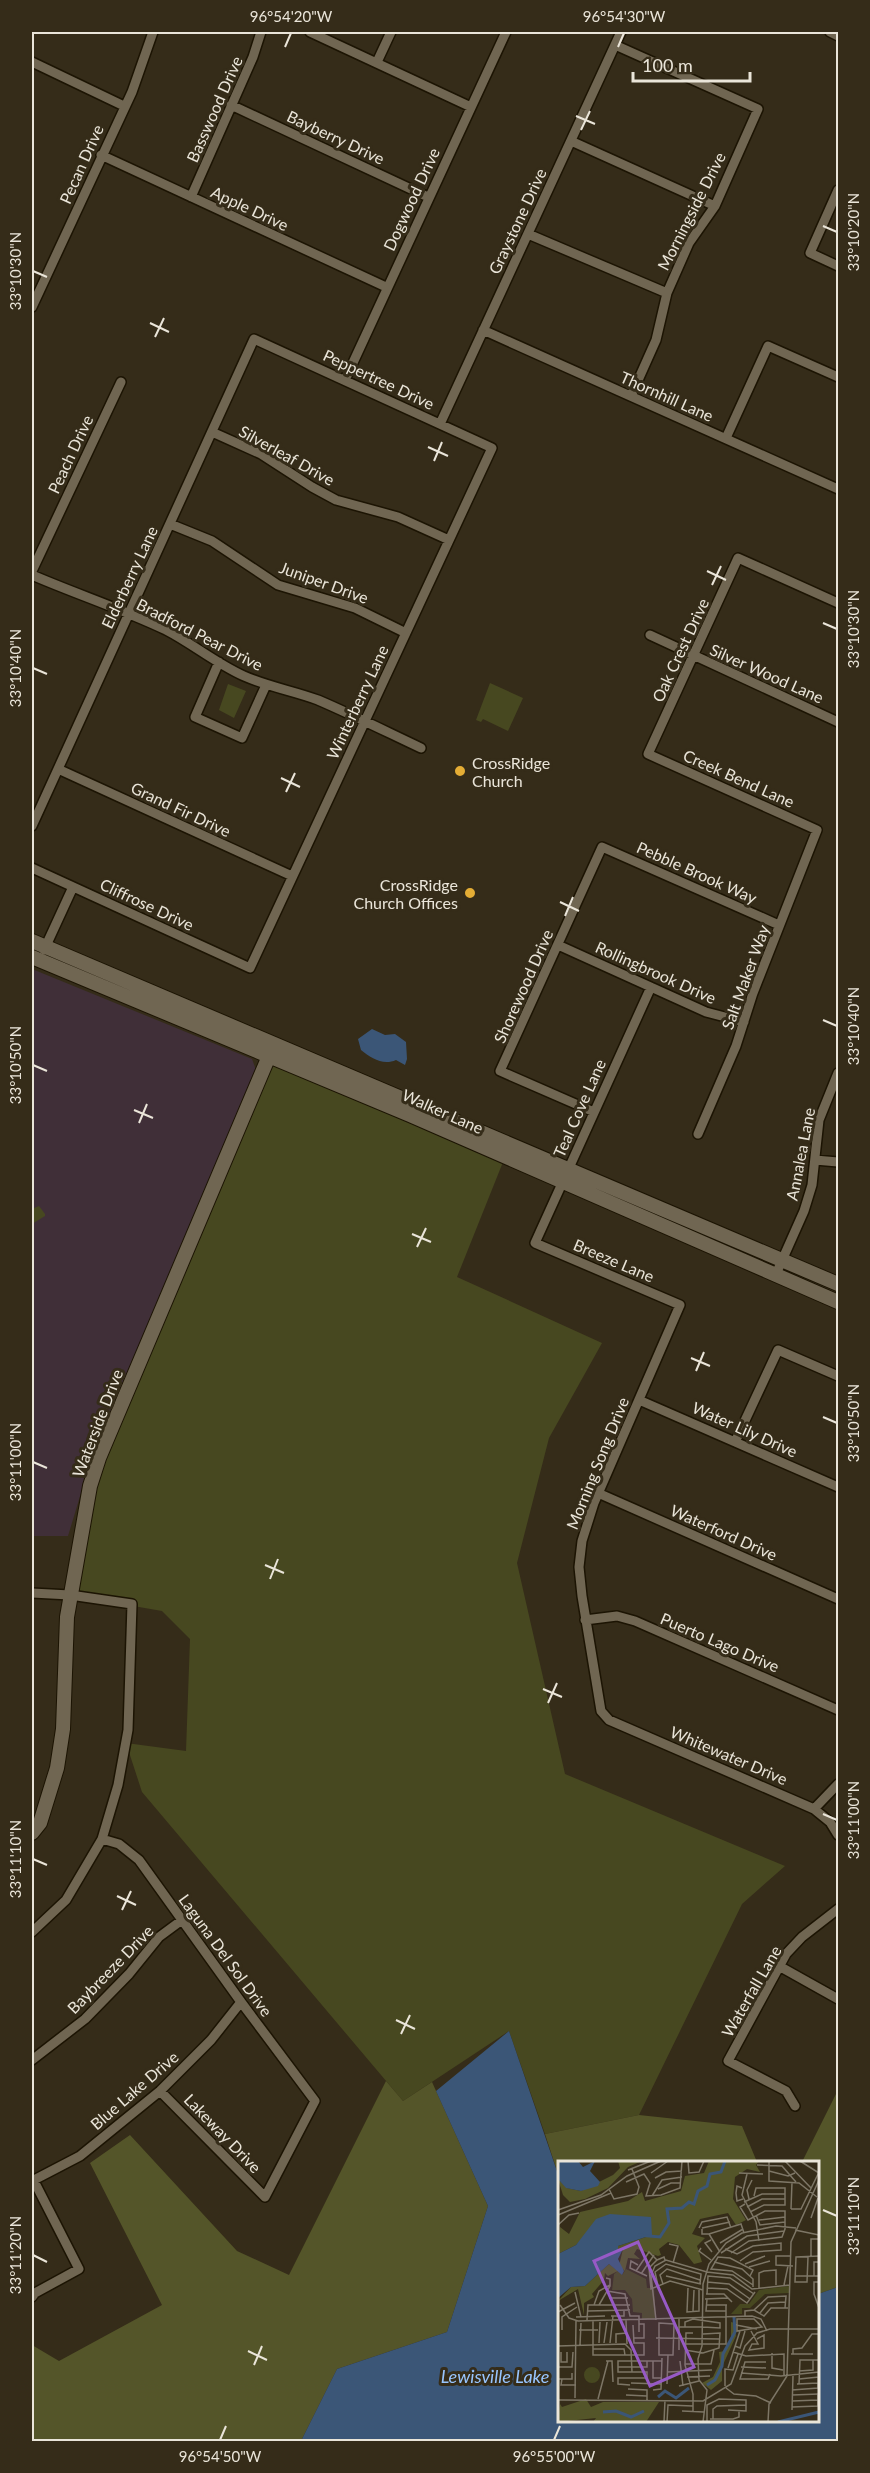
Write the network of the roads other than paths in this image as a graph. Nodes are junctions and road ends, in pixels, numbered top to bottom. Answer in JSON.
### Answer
{"nodes":[{"id":1,"x":153,"y":32,"type":"edge"},
{"id":2,"x":261,"y":32,"type":"edge"},
{"id":3,"x":310,"y":32,"type":"edge"},
{"id":4,"x":392,"y":32,"type":"edge"},
{"id":5,"x":506,"y":32,"type":"edge"},
{"id":6,"x":621,"y":32,"type":"edge"},
{"id":7,"x":830,"y":32,"type":"edge"},
{"id":8,"x":838,"y":36,"type":"edge"},
{"id":9,"x":615,"y":45,"type":"junction"},
{"id":10,"x":32,"y":62,"type":"edge"},
{"id":11,"x":377,"y":62,"type":"junction"},
{"id":12,"x":231,"y":105,"type":"junction"},
{"id":13,"x":124,"y":106,"type":"junction"},
{"id":14,"x":471,"y":107,"type":"junction"},
{"id":15,"x":570,"y":141,"type":"junction"},
{"id":16,"x":101,"y":156,"type":"junction"},
{"id":17,"x":838,"y":190,"type":"edge"},
{"id":18,"x":190,"y":197,"type":"junction"},
{"id":19,"x":428,"y":197,"type":"junction"},
{"id":20,"x":715,"y":206,"type":"junction"},
{"id":21,"x":528,"y":234,"type":"junction"},
{"id":22,"x":838,"y":266,"type":"edge"},
{"id":23,"x":386,"y":287,"type":"junction"},
{"id":24,"x":667,"y":293,"type":"junction"},
{"id":25,"x":32,"y":307,"type":"edge"},
{"id":26,"x":483,"y":330,"type":"junction"},
{"id":27,"x":254,"y":339,"type":"joint"},
{"id":28,"x":838,"y":377,"type":"edge"},
{"id":29,"x":345,"y":380,"type":"junction"},
{"id":30,"x":121,"y":382,"type":"dead end"},
{"id":31,"x":631,"y":396,"type":"junction"},
{"id":32,"x":440,"y":424,"type":"junction"},
{"id":33,"x":212,"y":432,"type":"junction"},
{"id":34,"x":726,"y":438,"type":"junction"},
{"id":35,"x":492,"y":447,"type":"joint"},
{"id":36,"x":838,"y":489,"type":"edge"},
{"id":37,"x":170,"y":524,"type":"junction"},
{"id":38,"x":449,"y":540,"type":"junction"},
{"id":39,"x":32,"y":573,"type":"edge"},
{"id":40,"x":838,"y":603,"type":"edge"},
{"id":41,"x":129,"y":614,"type":"junction"},
{"id":42,"x":406,"y":633,"type":"junction"},
{"id":43,"x":650,"y":635,"type":"dead end"},
{"id":44,"x":693,"y":656,"type":"junction"},
{"id":45,"x":219,"y":662,"type":"junction"},
{"id":46,"x":266,"y":685,"type":"junction"},
{"id":47,"x":364,"y":722,"type":"junction"},
{"id":48,"x":838,"y":722,"type":"edge"},
{"id":49,"x":421,"y":748,"type":"dead end"},
{"id":50,"x":648,"y":754,"type":"joint"},
{"id":51,"x":58,"y":769,"type":"junction"},
{"id":52,"x":32,"y":826,"type":"edge"},
{"id":53,"x":817,"y":830,"type":"joint"},
{"id":54,"x":602,"y":847,"type":"joint"},
{"id":55,"x":32,"y":868,"type":"edge"},
{"id":56,"x":292,"y":876,"type":"junction"},
{"id":57,"x":73,"y":887,"type":"junction"},
{"id":58,"x":779,"y":925,"type":"junction"},
{"id":59,"x":32,"y":941,"type":"edge"},
{"id":60,"x":558,"y":945,"type":"junction"},
{"id":61,"x":46,"y":947,"type":"junction"},
{"id":62,"x":35,"y":959,"type":"edge"},
{"id":63,"x":250,"y":968,"type":"joint"},
{"id":64,"x":651,"y":987,"type":"junction"},
{"id":65,"x":744,"y":1022,"type":"junction"},
{"id":66,"x":271,"y":1051,"type":"junction"},
{"id":67,"x":838,"y":1073,"type":"edge"},
{"id":68,"x":413,"y":1109,"type":"junction"},
{"id":69,"x":594,"y":1112,"type":"junction"},
{"id":70,"x":698,"y":1134,"type":"dead end"},
{"id":71,"x":815,"y":1160,"type":"junction"},
{"id":72,"x":838,"y":1162,"type":"edge"},
{"id":73,"x":565,"y":1175,"type":"junction"},
{"id":74,"x":535,"y":1243,"type":"joint"},
{"id":75,"x":780,"y":1268,"type":"junction"},
{"id":76,"x":838,"y":1284,"type":"edge"},
{"id":77,"x":838,"y":1302,"type":"edge"},
{"id":78,"x":680,"y":1305,"type":"joint"},
{"id":79,"x":838,"y":1376,"type":"edge"},
{"id":80,"x":639,"y":1400,"type":"junction"},
{"id":81,"x":735,"y":1442,"type":"junction"},
{"id":82,"x":838,"y":1487,"type":"edge"},
{"id":83,"x":598,"y":1493,"type":"junction"},
{"id":84,"x":32,"y":1593,"type":"edge"},
{"id":85,"x":70,"y":1595,"type":"junction"},
{"id":86,"x":838,"y":1599,"type":"edge"},
{"id":87,"x":585,"y":1620,"type":"junction"},
{"id":88,"x":838,"y":1710,"type":"edge"},
{"id":89,"x":601,"y":1711,"type":"joint"},
{"id":90,"x":838,"y":1784,"type":"edge"},
{"id":91,"x":814,"y":1809,"type":"junction"},
{"id":92,"x":32,"y":1833,"type":"edge"},
{"id":93,"x":838,"y":1835,"type":"edge"},
{"id":94,"x":102,"y":1839,"type":"junction"},
{"id":95,"x":838,"y":1909,"type":"edge"},
{"id":96,"x":182,"y":1920,"type":"junction"},
{"id":97,"x":32,"y":1932,"type":"edge"},
{"id":98,"x":779,"y":1966,"type":"junction"},
{"id":99,"x":838,"y":1999,"type":"edge"},
{"id":100,"x":241,"y":2002,"type":"junction"},
{"id":101,"x":32,"y":2060,"type":"edge"},
{"id":102,"x":160,"y":2091,"type":"junction"},
{"id":103,"x":795,"y":2106,"type":"dead end"},
{"id":104,"x":33,"y":2181,"type":"edge"},
{"id":105,"x":265,"y":2197,"type":"joint"},
{"id":106,"x":32,"y":2297,"type":"edge"}],
"edges":[{"from":1,"to":13,"type":"street","name":"Pecan Drive"},
{"from":2,"to":12,"type":"street","name":"Basswood Drive"},
{"from":3,"to":11,"type":"street"},
{"from":4,"to":11,"type":"street"},
{"from":5,"to":14,"type":"street","name":"Dogwood Drive"},
{"from":6,"to":9,"type":"street","name":"Graystone Drive"},
{"from":7,"to":8,"type":"street"},
{"from":9,"to":15,"type":"street","name":"Graystone Drive"},
{"from":9,"to":20,"type":"street","name":"Morningside Drive"},
{"from":10,"to":13,"type":"street"},
{"from":11,"to":14,"type":"street"},
{"from":12,"to":18,"type":"street","name":"Basswood Drive"},
{"from":12,"to":19,"type":"street","name":"Bayberry Drive"},
{"from":13,"to":16,"type":"street","name":"Pecan Drive"},
{"from":14,"to":19,"type":"street","name":"Dogwood Drive"},
{"from":15,"to":20,"type":"street"},
{"from":15,"to":21,"type":"street","name":"Graystone Drive"},
{"from":16,"to":18,"type":"street","name":"Apple Drive"},
{"from":16,"to":25,"type":"street","name":"Pecan Drive"},
{"from":17,"to":22,"type":"street"},
{"from":18,"to":23,"type":"street","name":"Apple Drive"},
{"from":19,"to":23,"type":"street","name":"Dogwood Drive"},
{"from":20,"to":24,"type":"street","name":"Morningside Drive"},
{"from":21,"to":24,"type":"street"},
{"from":21,"to":26,"type":"street","name":"Graystone Drive"},
{"from":23,"to":29,"type":"street","name":"Dogwood Drive"},
{"from":24,"to":31,"type":"street","name":"Morningside Drive"},
{"from":26,"to":31,"type":"street","name":"Thornhill Lane"},
{"from":26,"to":32,"type":"street","name":"Graystone Drive"},
{"from":27,"to":29,"type":"street","name":"Peppertree Drive"},
{"from":27,"to":33,"type":"street","name":"Elderberry Lane"},
{"from":28,"to":34,"type":"street"},
{"from":29,"to":32,"type":"street","name":"Peppertree Drive"},
{"from":30,"to":39,"type":"street","name":"Peach Drive"},
{"from":31,"to":34,"type":"street","name":"Thornhill Lane"},
{"from":32,"to":35,"type":"street","name":"Peppertree Drive"},
{"from":33,"to":37,"type":"street","name":"Elderberry Lane"},
{"from":33,"to":38,"type":"street","name":"Silverleaf Drive"},
{"from":34,"to":36,"type":"street","name":"Thornhill Lane"},
{"from":35,"to":38,"type":"street","name":"Winterberry Lane"},
{"from":37,"to":41,"type":"street","name":"Elderberry Lane"},
{"from":37,"to":42,"type":"street","name":"Juniper Drive"},
{"from":38,"to":42,"type":"street","name":"Winterberry Lane"},
{"from":39,"to":41,"type":"street","name":"Bradford Pear Drive"},
{"from":40,"to":44,"type":"street","name":"Oak Crest Drive"},
{"from":41,"to":45,"type":"street","name":"Bradford Pear Drive"},
{"from":41,"to":51,"type":"street","name":"Elderberry Lane"},
{"from":42,"to":47,"type":"street","name":"Winterberry Lane"},
{"from":43,"to":44,"type":"street","name":"Silver Wood Lane"},
{"from":44,"to":48,"type":"street","name":"Silver Wood Lane"},
{"from":44,"to":50,"type":"street","name":"Oak Crest Drive"},
{"from":45,"to":46,"type":"street","name":"Bradford Pear Drive"},
{"from":45,"to":46,"type":"street"},
{"from":46,"to":47,"type":"street","name":"Bradford Pear Drive"},
{"from":47,"to":49,"type":"street","name":"Bradford Pear Drive"},
{"from":47,"to":56,"type":"street","name":"Winterberry Lane"},
{"from":50,"to":53,"type":"street","name":"Creek Bend Lane"},
{"from":51,"to":52,"type":"street","name":"Elderberry Lane"},
{"from":51,"to":56,"type":"street","name":"Grand Fir Drive"},
{"from":53,"to":58,"type":"street","name":"Salt Maker Way"},
{"from":54,"to":58,"type":"street","name":"Pebble Brook Way"},
{"from":54,"to":60,"type":"street","name":"Shorewood Drive"},
{"from":55,"to":57,"type":"street","name":"Cliffrose Drive"},
{"from":56,"to":63,"type":"street","name":"Winterberry Lane"},
{"from":57,"to":61,"type":"street"},
{"from":57,"to":63,"type":"street","name":"Cliffrose Drive"},
{"from":58,"to":65,"type":"street","name":"Salt Maker Way"},
{"from":59,"to":61,"type":"street","name":"Walker Lane"},
{"from":60,"to":64,"type":"street","name":"Rollingbrook Drive"},
{"from":60,"to":69,"type":"street","name":"Shorewood Drive"},
{"from":61,"to":62,"type":"street"},
{"from":61,"to":66,"type":"street","name":"Walker Lane"},
{"from":62,"to":66,"type":"street","name":"Walker Lane"},
{"from":64,"to":65,"type":"street","name":"Rollingbrook Drive"},
{"from":64,"to":69,"type":"street","name":"Teal Cove Lane"},
{"from":65,"to":70,"type":"street","name":"Salt Maker Way"},
{"from":66,"to":68,"type":"street","name":"Walker Lane"},
{"from":66,"to":85,"type":"street","name":"Waterside Drive"},
{"from":67,"to":71,"type":"street","name":"Annalea Lane"},
{"from":68,"to":73,"type":"street","name":"Walker Lane"},
{"from":68,"to":73,"type":"street","name":"Walker Lane"},
{"from":69,"to":73,"type":"street","name":"Teal Cove Lane"},
{"from":71,"to":72,"type":"street"},
{"from":71,"to":75,"type":"street","name":"Annalea Lane"},
{"from":73,"to":74,"type":"street","name":"Teal Cove Lane"},
{"from":73,"to":75,"type":"street","name":"Walker Lane"},
{"from":73,"to":75,"type":"street","name":"Walker Lane"},
{"from":74,"to":78,"type":"street","name":"Breeze Lane"},
{"from":75,"to":76,"type":"street","name":"Walker Lane"},
{"from":75,"to":77,"type":"street","name":"Walker Lane"},
{"from":78,"to":80,"type":"street","name":"Morning Song Drive"},
{"from":79,"to":81,"type":"street"},
{"from":80,"to":81,"type":"street","name":"Water Lily Drive"},
{"from":80,"to":83,"type":"street","name":"Morning Song Drive"},
{"from":81,"to":82,"type":"street","name":"Water Lily Drive"},
{"from":83,"to":86,"type":"street","name":"Waterford Drive"},
{"from":83,"to":87,"type":"street","name":"Morning Song Drive"},
{"from":84,"to":85,"type":"street"},
{"from":85,"to":92,"type":"street","name":"Waterside Drive"},
{"from":85,"to":94,"type":"street"},
{"from":87,"to":88,"type":"street","name":"Puerto Lago Drive"},
{"from":87,"to":89,"type":"street","name":"Morning Song Drive"},
{"from":89,"to":91,"type":"street","name":"Whitewater Drive"},
{"from":90,"to":91,"type":"street"},
{"from":91,"to":93,"type":"street","name":"Whitewater Drive"},
{"from":94,"to":96,"type":"street","name":"Laguna Del Sol Drive"},
{"from":94,"to":97,"type":"street"},
{"from":95,"to":98,"type":"street","name":"Waterfall Lane"},
{"from":96,"to":100,"type":"street","name":"Laguna Del Sol Drive"},
{"from":96,"to":101,"type":"street","name":"Baybreeze Drive"},
{"from":98,"to":99,"type":"street"},
{"from":98,"to":103,"type":"street","name":"Waterfall Lane"},
{"from":100,"to":102,"type":"street","name":"Blue Lake Drive"},
{"from":100,"to":105,"type":"street","name":"Laguna Del Sol Drive"},
{"from":102,"to":104,"type":"street","name":"Blue Lake Drive"},
{"from":102,"to":105,"type":"street","name":"Lakeway Drive"},
{"from":104,"to":106,"type":"street"}]}
